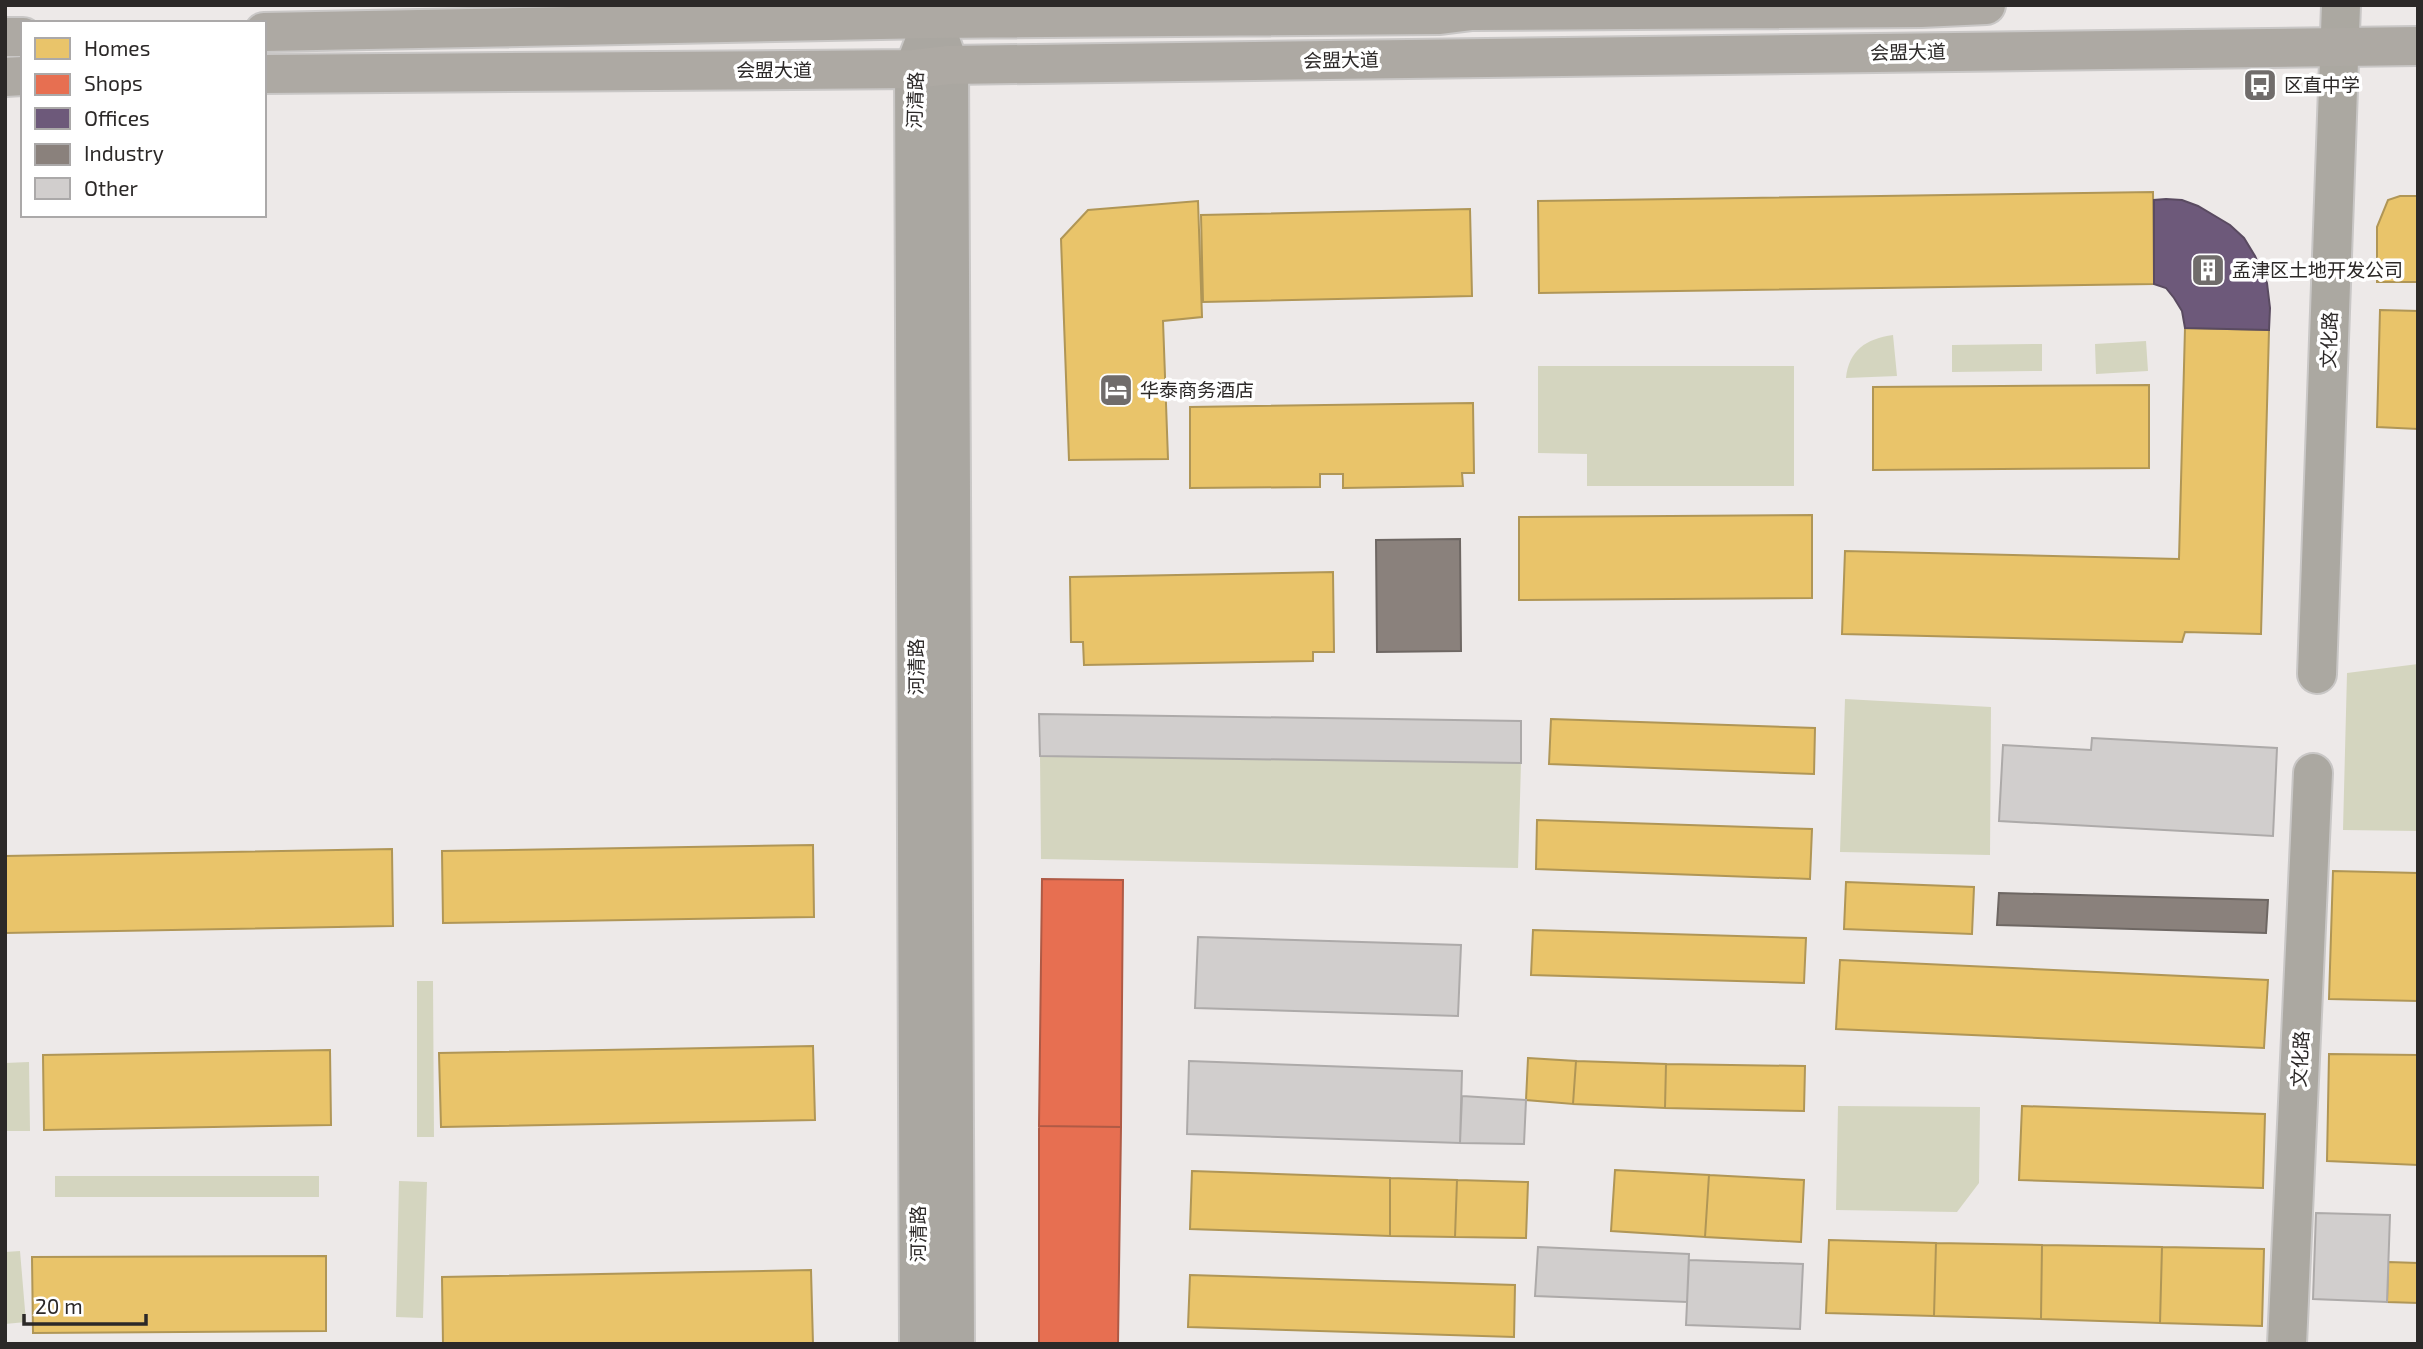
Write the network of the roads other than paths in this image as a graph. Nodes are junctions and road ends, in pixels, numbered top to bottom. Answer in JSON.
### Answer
{"nodes":[{"id":1,"x":1986,"y":5,"type":"edge"},
{"id":2,"x":2341,"y":5,"type":"edge"},
{"id":3,"x":933,"y":19,"type":"junction"},
{"id":4,"x":266,"y":32,"type":"edge"},
{"id":5,"x":2418,"y":46,"type":"edge"},
{"id":6,"x":2339,"y":47,"type":"junction"},
{"id":7,"x":931,"y":67,"type":"junction"},
{"id":8,"x":266,"y":74,"type":"edge"},
{"id":9,"x":2317,"y":674,"type":"dead end"},
{"id":10,"x":2312,"y":774,"type":"dead end"},
{"id":11,"x":919,"y":1344,"type":"edge"},
{"id":12,"x":955,"y":1344,"type":"edge"},
{"id":13,"x":2287,"y":1344,"type":"edge"}],
"edges":[{"from":1,"to":3,"type":"main road"},
{"from":2,"to":6,"type":"street","name":"文化路"},
{"from":3,"to":4,"type":"main road"},
{"from":3,"to":7,"type":"street","name":"河清路"},
{"from":5,"to":6,"type":"main road","name":"会盟大道"},
{"from":6,"to":7,"type":"main road","name":"会盟大道"},
{"from":6,"to":9,"type":"street","name":"文化路"},
{"from":7,"to":8,"type":"main road","name":"会盟大道"},
{"from":7,"to":11,"type":"street","name":"河清路"},
{"from":7,"to":12,"type":"street","name":"河清路"},
{"from":10,"to":13,"type":"street","name":"文化路"}]}
